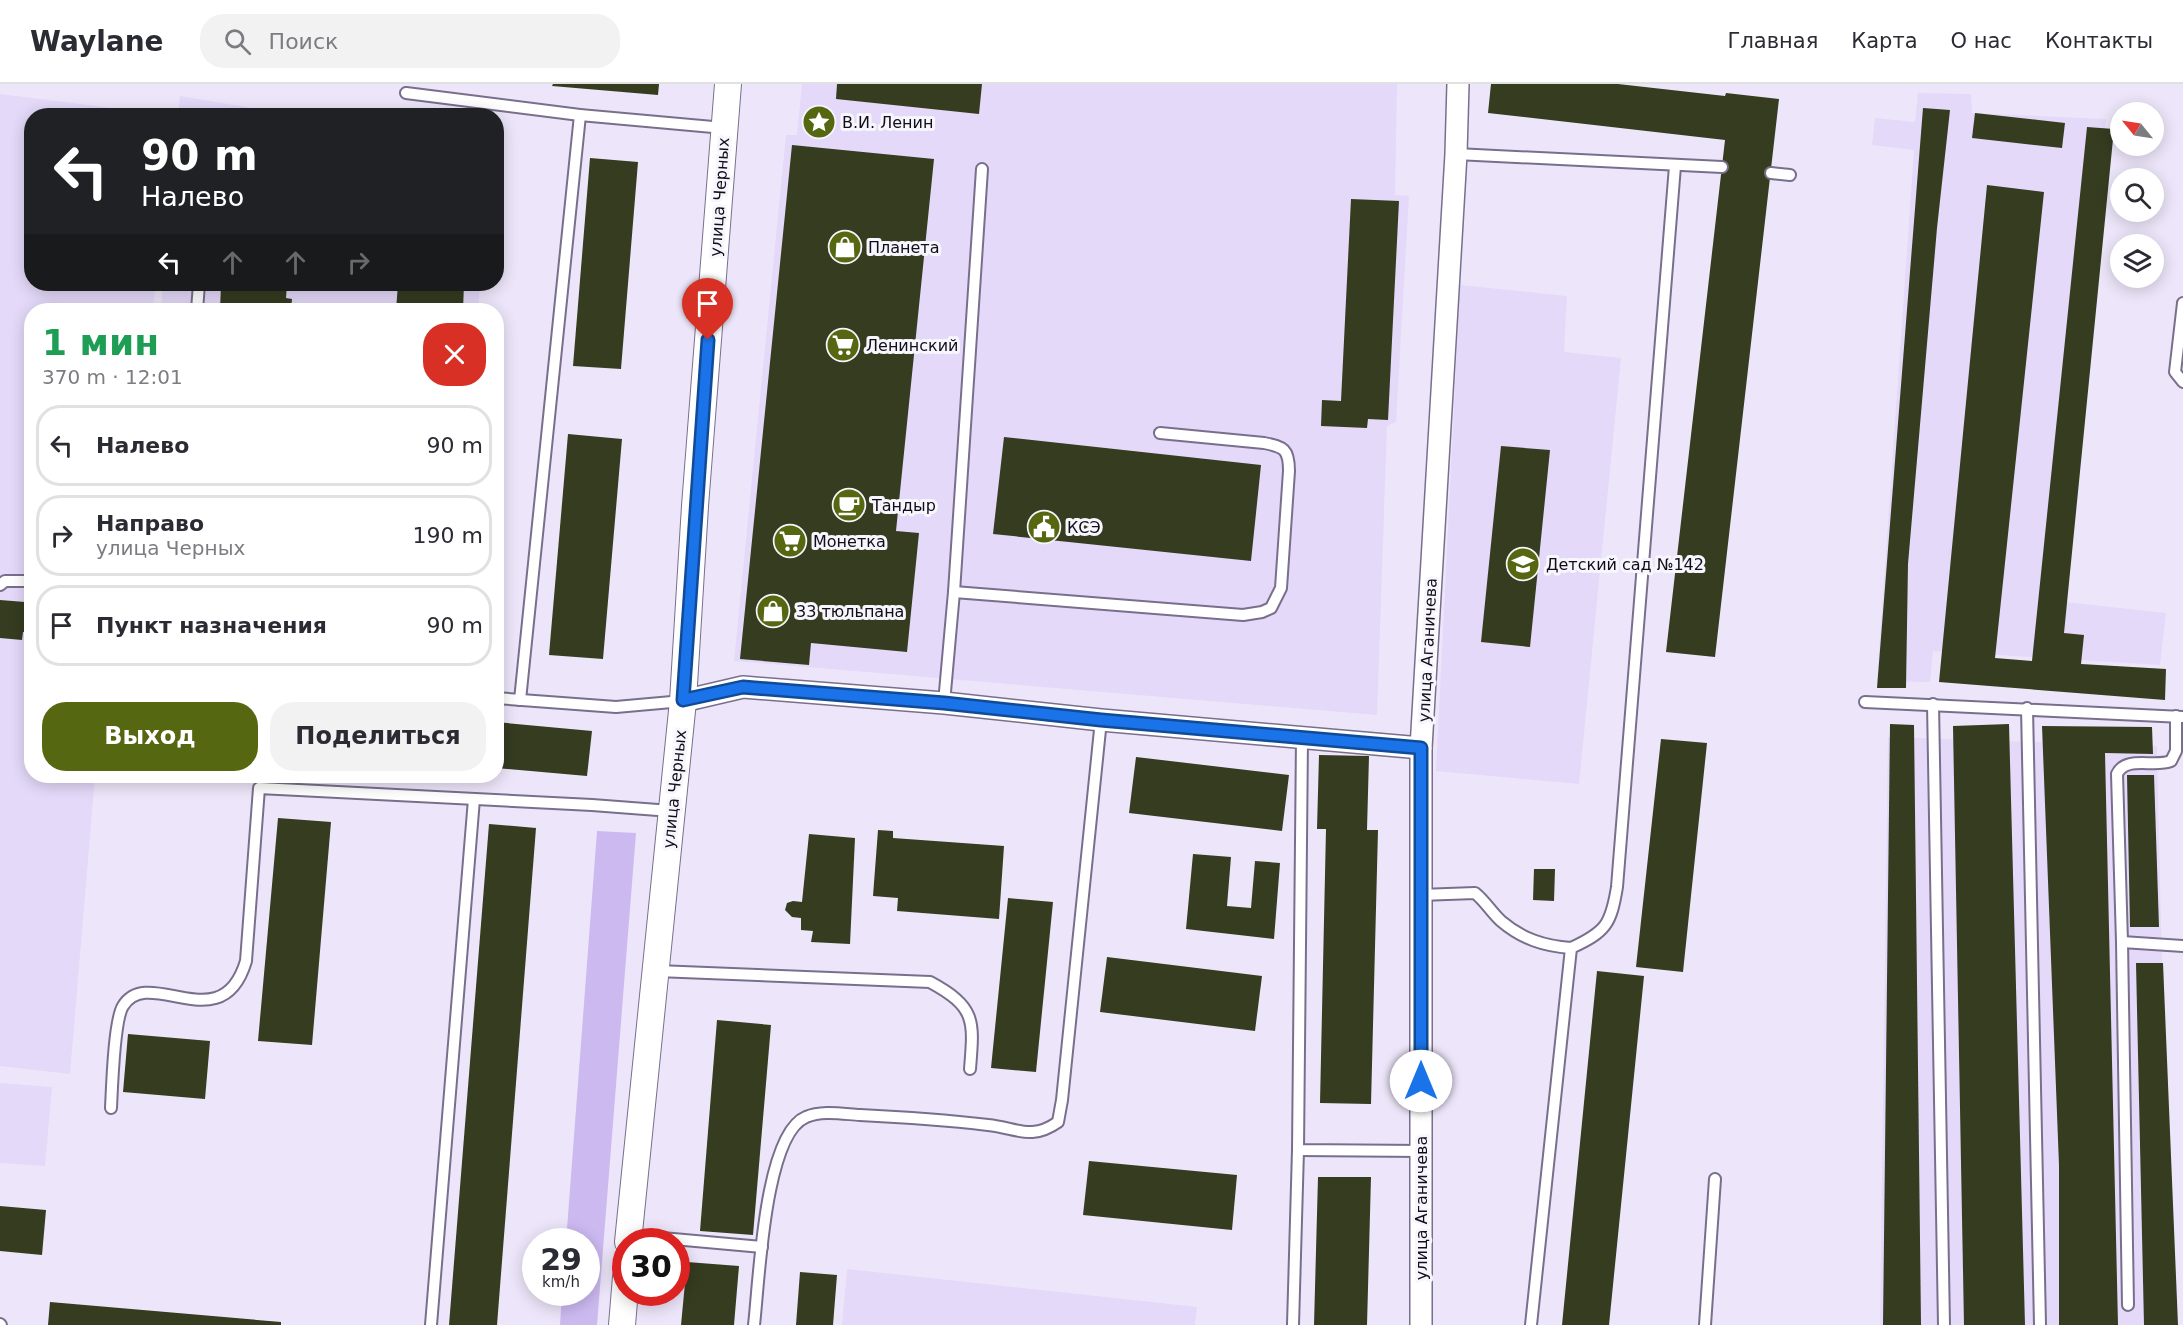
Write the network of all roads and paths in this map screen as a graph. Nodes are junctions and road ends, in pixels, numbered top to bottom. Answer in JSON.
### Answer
{"nodes":[{"id":1,"x":728,"y":84,"type":"edge"},
{"id":2,"x":1458,"y":84,"type":"edge"},
{"id":3,"x":406,"y":93,"type":"dead end"},
{"id":4,"x":580,"y":115,"type":"junction"},
{"id":5,"x":724,"y":128,"type":"junction"},
{"id":6,"x":1456,"y":154,"type":"junction"},
{"id":7,"x":1675,"y":166,"type":"junction"},
{"id":8,"x":1722,"y":167,"type":"dead end"},
{"id":9,"x":982,"y":169,"type":"dead end"},
{"id":10,"x":1771,"y":173,"type":"dead end"},
{"id":11,"x":1790,"y":175,"type":"dead end"},
{"id":12,"x":2183,"y":303,"type":"edge"},
{"id":13,"x":2183,"y":382,"type":"edge"},
{"id":14,"x":1160,"y":433,"type":"dead end"},
{"id":15,"x":24,"y":580,"type":"edge"},
{"id":16,"x":0,"y":585,"type":"edge"},
{"id":17,"x":954,"y":592,"type":"junction"},
{"id":18,"x":504,"y":699,"type":"edge"},
{"id":19,"x":520,"y":700,"type":"junction"},
{"id":20,"x":683,"y":700,"type":"junction"},
{"id":21,"x":1865,"y":702,"type":"dead end"},
{"id":22,"x":944,"y":703,"type":"junction"},
{"id":23,"x":1933,"y":704,"type":"junction"},
{"id":24,"x":2027,"y":708,"type":"junction"},
{"id":25,"x":2180,"y":717,"type":"edge"},
{"id":26,"x":1101,"y":720,"type":"junction"},
{"id":27,"x":1302,"y":738,"type":"junction"},
{"id":28,"x":1421,"y":748,"type":"junction"},
{"id":29,"x":474,"y":799,"type":"junction"},
{"id":30,"x":670,"y":811,"type":"junction"},
{"id":31,"x":1420,"y":895,"type":"junction"},
{"id":32,"x":2122,"y":942,"type":"junction"},
{"id":33,"x":2183,"y":945,"type":"edge"},
{"id":34,"x":1572,"y":948,"type":"junction"},
{"id":35,"x":657,"y":971,"type":"junction"},
{"id":36,"x":970,"y":1069,"type":"dead end"},
{"id":37,"x":111,"y":1108,"type":"dead end"},
{"id":38,"x":1298,"y":1150,"type":"junction"},
{"id":39,"x":1422,"y":1151,"type":"junction"},
{"id":40,"x":1715,"y":1179,"type":"dead end"},
{"id":41,"x":630,"y":1228,"type":"edge"},
{"id":42,"x":690,"y":1242,"type":"edge"},
{"id":43,"x":762,"y":1247,"type":"junction"},
{"id":44,"x":2128,"y":1305,"type":"dead end"},
{"id":45,"x":624,"y":1306,"type":"edge"},
{"id":46,"x":431,"y":1325,"type":"edge"},
{"id":47,"x":622,"y":1325,"type":"edge"},
{"id":48,"x":754,"y":1325,"type":"edge"},
{"id":49,"x":1293,"y":1325,"type":"edge"},
{"id":50,"x":1421,"y":1325,"type":"edge"},
{"id":51,"x":1531,"y":1325,"type":"edge"},
{"id":52,"x":1705,"y":1325,"type":"edge"},
{"id":53,"x":1944,"y":1325,"type":"edge"},
{"id":54,"x":2040,"y":1325,"type":"edge"}],
"edges":[{"from":1,"to":5,"type":"street","name":"улица Черных"},
{"from":2,"to":6,"type":"street","name":"улица Аганичева"},
{"from":3,"to":4,"type":"lane"},
{"from":4,"to":5,"type":"lane"},
{"from":4,"to":19,"type":"lane"},
{"from":5,"to":20,"type":"street","name":"улица Черных"},
{"from":6,"to":7,"type":"lane"},
{"from":6,"to":28,"type":"street","name":"улица Аганичева"},
{"from":7,"to":8,"type":"lane"},
{"from":7,"to":34,"type":"lane"},
{"from":9,"to":17,"type":"lane"},
{"from":10,"to":11,"type":"lane"},
{"from":12,"to":13,"type":"lane"},
{"from":14,"to":17,"type":"lane"},
{"from":15,"to":16,"type":"lane"},
{"from":17,"to":22,"type":"lane"},
{"from":18,"to":19,"type":"lane"},
{"from":19,"to":20,"type":"lane"},
{"from":20,"to":22,"type":"street"},
{"from":20,"to":30,"type":"street","name":"улица Черных"},
{"from":21,"to":23,"type":"lane"},
{"from":22,"to":26,"type":"street"},
{"from":23,"to":24,"type":"lane"},
{"from":23,"to":53,"type":"lane"},
{"from":24,"to":25,"type":"lane"},
{"from":24,"to":54,"type":"lane"},
{"from":25,"to":32,"type":"lane"},
{"from":26,"to":27,"type":"street"},
{"from":26,"to":43,"type":"lane"},
{"from":27,"to":28,"type":"street"},
{"from":27,"to":38,"type":"lane"},
{"from":28,"to":31,"type":"street","name":"улица Аганичева"},
{"from":29,"to":30,"type":"lane"},
{"from":29,"to":37,"type":"lane"},
{"from":29,"to":46,"type":"lane"},
{"from":30,"to":35,"type":"street","name":"улица Черных"},
{"from":31,"to":34,"type":"lane"},
{"from":31,"to":39,"type":"street","name":"улица Аганичева"},
{"from":32,"to":33,"type":"lane"},
{"from":32,"to":44,"type":"lane"},
{"from":34,"to":51,"type":"lane"},
{"from":35,"to":36,"type":"lane"},
{"from":35,"to":41,"type":"street","name":"улица Черных"},
{"from":38,"to":39,"type":"lane"},
{"from":38,"to":49,"type":"lane"},
{"from":39,"to":50,"type":"street","name":"улица Аганичева"},
{"from":40,"to":52,"type":"lane"},
{"from":42,"to":43,"type":"lane"},
{"from":43,"to":48,"type":"lane"},
{"from":45,"to":47,"type":"street"}]}
